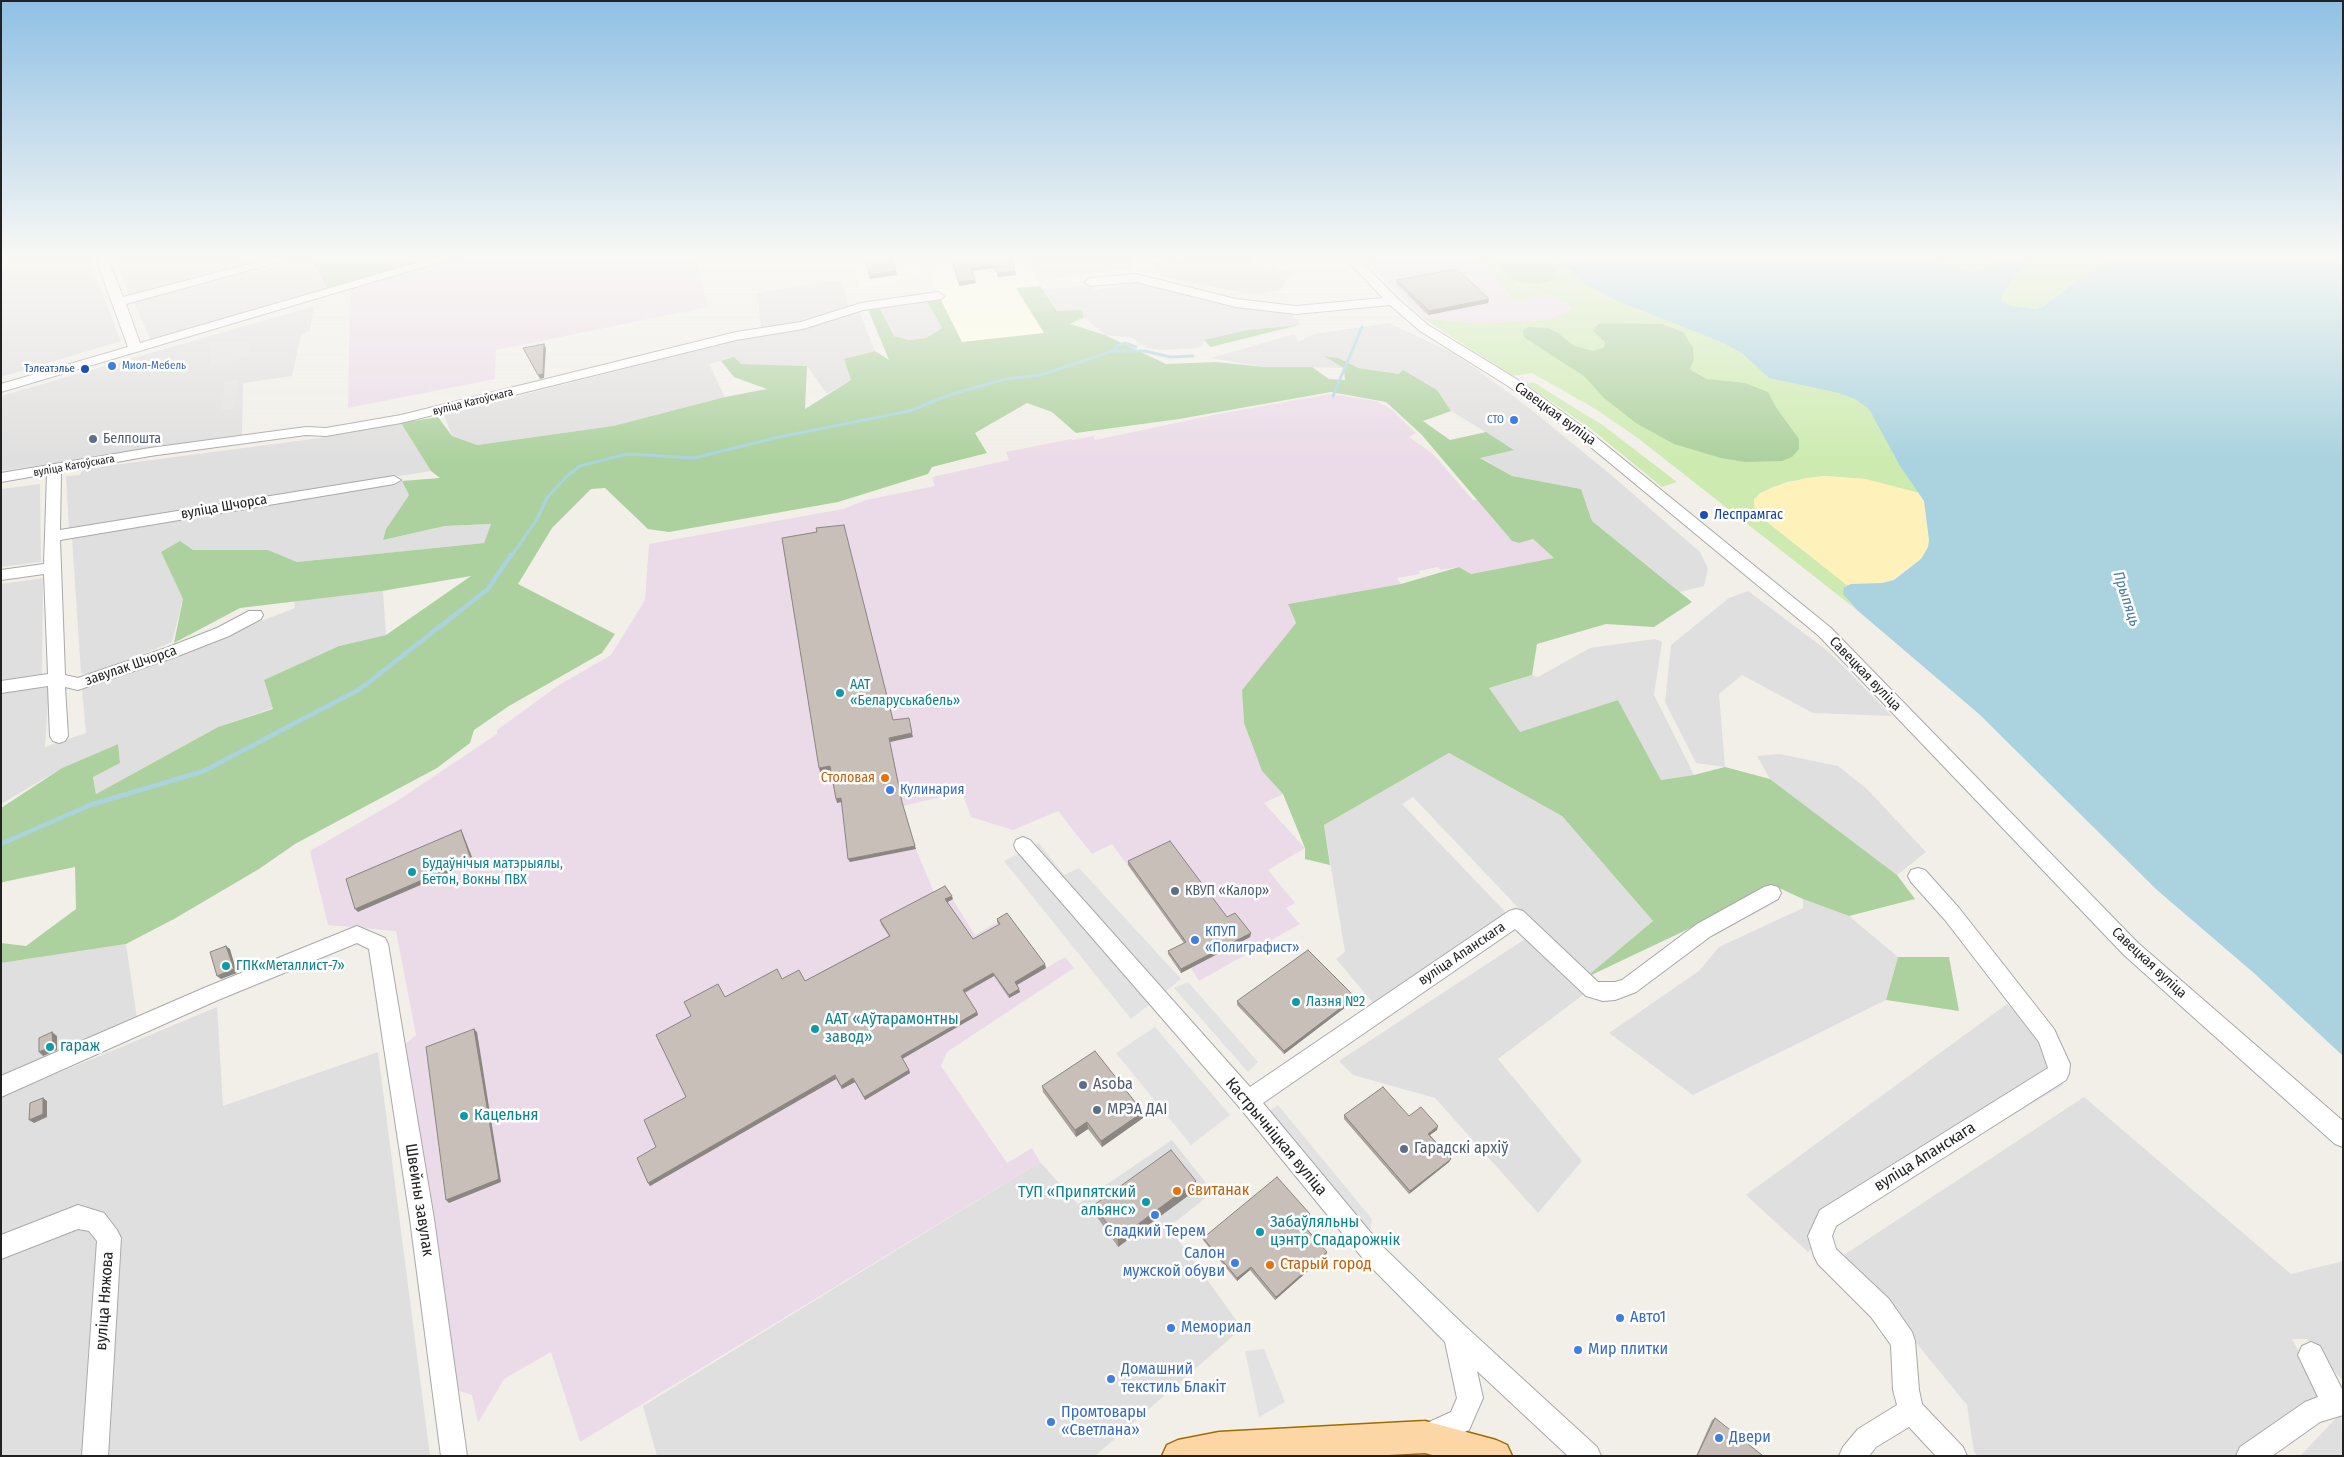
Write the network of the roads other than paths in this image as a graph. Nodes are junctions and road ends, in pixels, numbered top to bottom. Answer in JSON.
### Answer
{"nodes":[{"id":1,"x":127,"y":324,"type":"edge"},
{"id":2,"x":218,"y":324,"type":"edge"},
{"id":3,"x":806,"y":324,"type":"edge"},
{"id":4,"x":1420,"y":324,"type":"edge"},
{"id":5,"x":135,"y":348,"type":"junction"},
{"id":6,"x":1,"y":388,"type":"edge"},
{"id":7,"x":54,"y":470,"type":"junction"},
{"id":8,"x":1,"y":478,"type":"edge"},
{"id":9,"x":394,"y":480,"type":"dead end"},
{"id":10,"x":54,"y":536,"type":"junction"},
{"id":11,"x":52,"y":568,"type":"junction"},
{"id":12,"x":1,"y":575,"type":"edge"},
{"id":13,"x":255,"y":615,"type":"dead end"},
{"id":14,"x":58,"y":679,"type":"junction"},
{"id":15,"x":1,"y":688,"type":"edge"},
{"id":16,"x":60,"y":736,"type":"dead end"},
{"id":17,"x":1023,"y":845,"type":"dead end"},
{"id":18,"x":1918,"y":876,"type":"dead end"},
{"id":19,"x":1770,"y":892,"type":"dead end"},
{"id":20,"x":1,"y":1087,"type":"edge"},
{"id":21,"x":1248,"y":1101,"type":"junction"},
{"id":22,"x":2343,"y":1136,"type":"edge"},
{"id":23,"x":1,"y":1247,"type":"edge"},
{"id":24,"x":1456,"y":1335,"type":"junction"},
{"id":25,"x":2311,"y":1355,"type":"dead end"},
{"id":26,"x":1911,"y":1410,"type":"junction"},
{"id":27,"x":1425,"y":1436,"type":"junction"},
{"id":28,"x":1220,"y":1452,"type":"edge"},
{"id":29,"x":95,"y":1456,"type":"edge"},
{"id":30,"x":454,"y":1456,"type":"edge"},
{"id":31,"x":1178,"y":1456,"type":"edge"},
{"id":32,"x":1496,"y":1456,"type":"edge"},
{"id":33,"x":1588,"y":1456,"type":"edge"},
{"id":34,"x":1852,"y":1456,"type":"edge"},
{"id":35,"x":1954,"y":1456,"type":"edge"},
{"id":36,"x":2249,"y":1456,"type":"edge"}],
"edges":[{"from":1,"to":5,"type":"street"},
{"from":2,"to":5,"type":"street"},
{"from":3,"to":7,"type":"street","name":"вуліца Катоўскага"},
{"from":4,"to":22,"type":"street","name":"Савецкая вуліца"},
{"from":5,"to":6,"type":"street"},
{"from":7,"to":8,"type":"street","name":"вуліца Катоўскага"},
{"from":7,"to":10,"type":"street"},
{"from":9,"to":10,"type":"street","name":"вуліца Шчорса"},
{"from":10,"to":11,"type":"street"},
{"from":11,"to":12,"type":"street"},
{"from":11,"to":14,"type":"street"},
{"from":13,"to":14,"type":"street","name":"завулак Шчорса"},
{"from":14,"to":15,"type":"street","name":"завулак Шчорса"},
{"from":14,"to":16,"type":"street"},
{"from":17,"to":21,"type":"street","name":"Кастрычніцкая вуліца"},
{"from":18,"to":26,"type":"street","name":"вуліца Апанскага"},
{"from":19,"to":21,"type":"street","name":"вуліца Апанскага"},
{"from":20,"to":30,"type":"street","name":"Швейны завулак"},
{"from":21,"to":24,"type":"street","name":"Кастрычніцкая вуліца"},
{"from":23,"to":29,"type":"street","name":"вуліца Няжова"},
{"from":24,"to":27,"type":"street"},
{"from":24,"to":33,"type":"street","name":"Кастрычніцкая вуліца"},
{"from":25,"to":36,"type":"street"},
{"from":26,"to":34,"type":"street"},
{"from":26,"to":35,"type":"street"},
{"from":27,"to":28,"type":"main road"},
{"from":27,"to":32,"type":"main road"},
{"from":28,"to":31,"type":"main road"}]}
